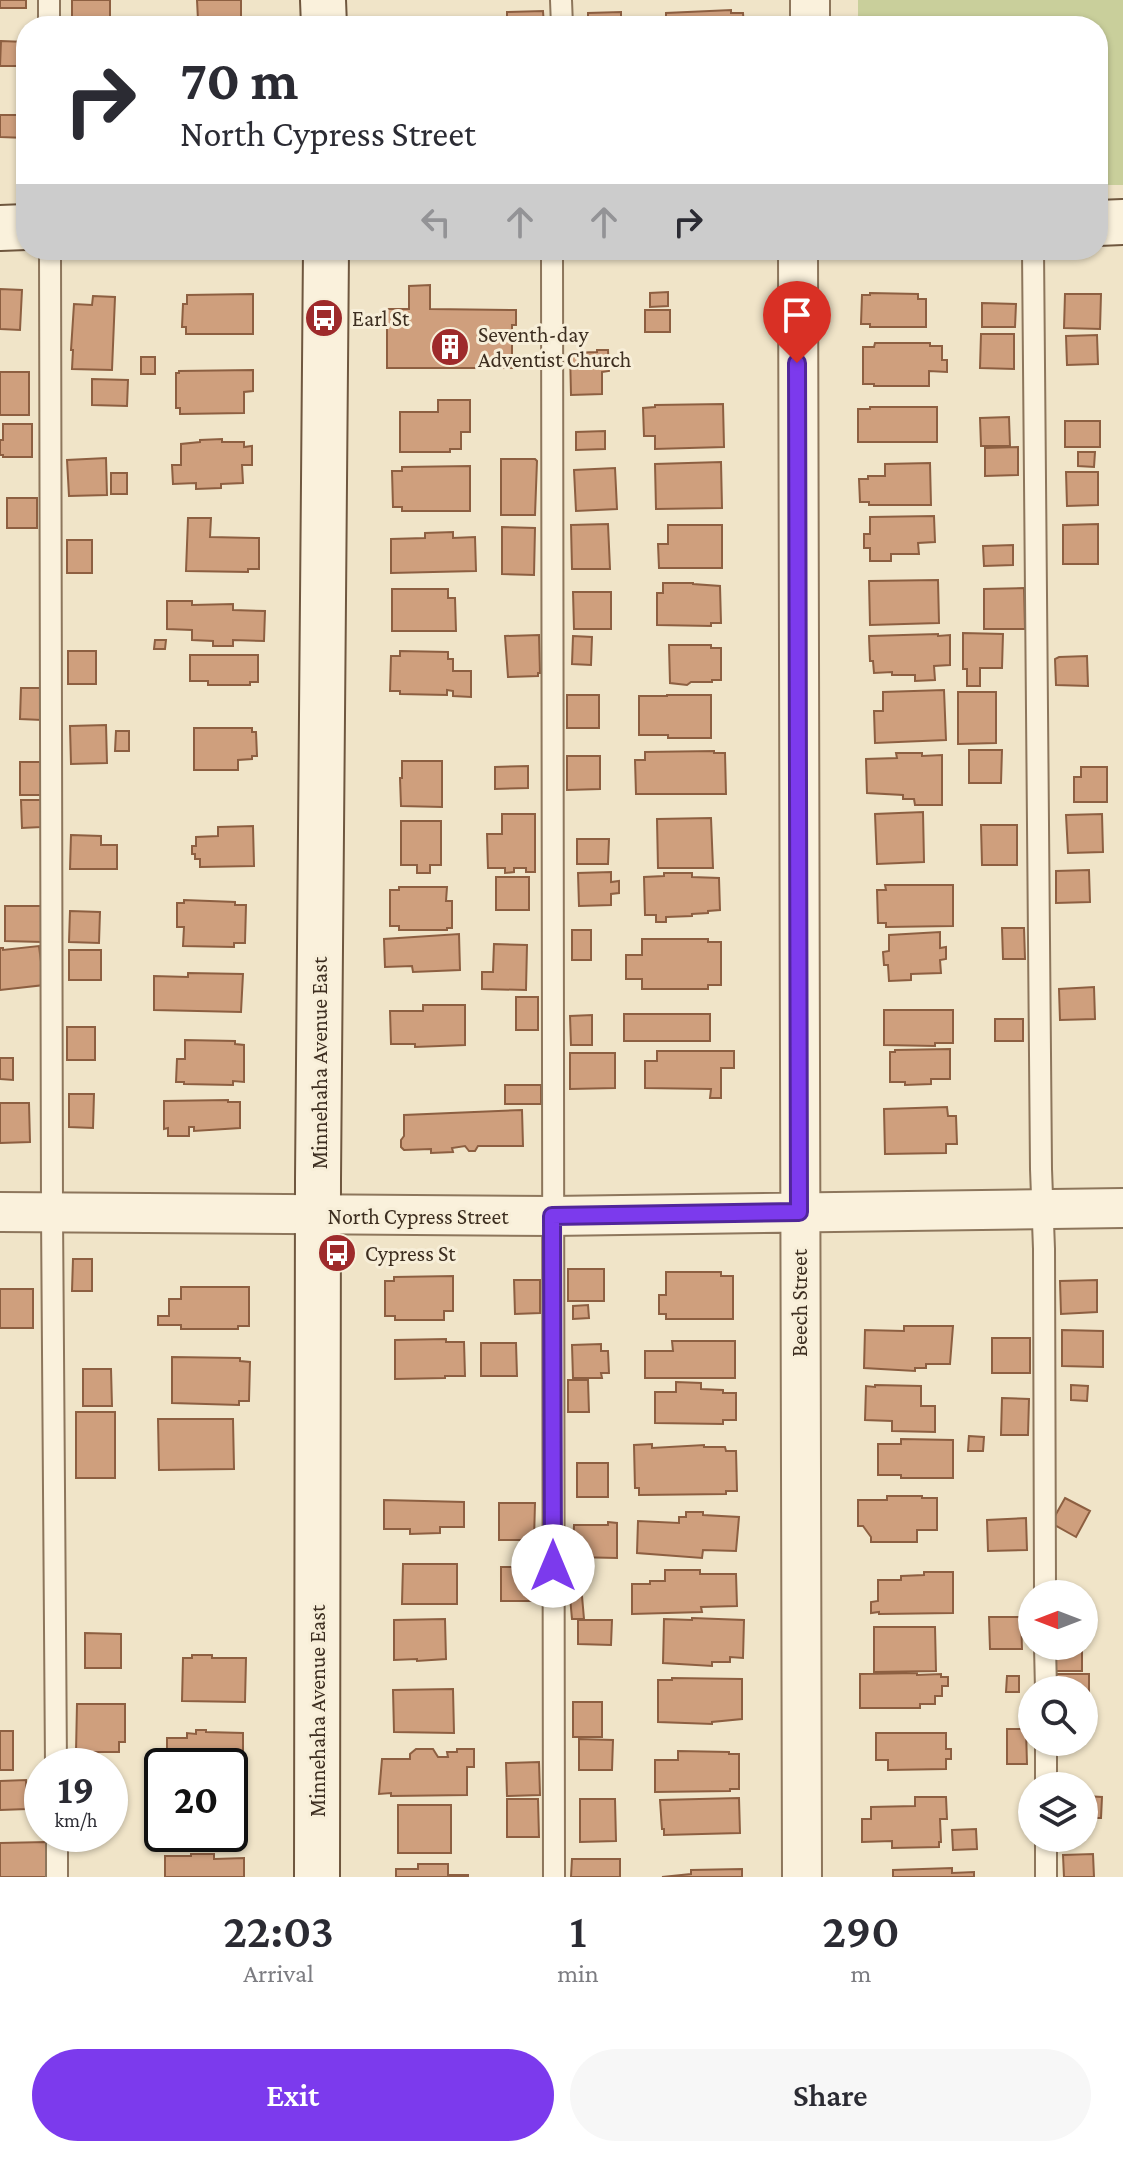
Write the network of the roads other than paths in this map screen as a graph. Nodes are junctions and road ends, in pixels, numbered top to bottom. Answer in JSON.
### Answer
{"nodes":[{"id":1,"x":50,"y":260,"type":"edge"},
{"id":2,"x":326,"y":260,"type":"edge"},
{"id":3,"x":552,"y":260,"type":"edge"},
{"id":4,"x":798,"y":260,"type":"edge"},
{"id":5,"x":1033,"y":260,"type":"edge"},
{"id":6,"x":1043,"y":1208,"type":"junction"},
{"id":7,"x":1123,"y":1208,"type":"edge"},
{"id":8,"x":0,"y":1212,"type":"edge"},
{"id":9,"x":799,"y":1212,"type":"junction"},
{"id":10,"x":52,"y":1213,"type":"junction"},
{"id":11,"x":318,"y":1215,"type":"junction"},
{"id":12,"x":552,"y":1216,"type":"junction"},
{"id":13,"x":1045,"y":1580,"type":"edge"},
{"id":14,"x":56,"y":1748,"type":"edge"},
{"id":15,"x":57,"y":1852,"type":"edge"},
{"id":16,"x":1046,"y":1852,"type":"edge"},
{"id":17,"x":57,"y":1877,"type":"edge"},
{"id":18,"x":317,"y":1877,"type":"edge"},
{"id":19,"x":554,"y":1877,"type":"edge"},
{"id":20,"x":802,"y":1877,"type":"edge"},
{"id":21,"x":1046,"y":1877,"type":"edge"}],
"edges":[{"from":1,"to":10,"type":"lane"},
{"from":2,"to":11,"type":"main road","name":"Minnehaha Avenue East"},
{"from":3,"to":12,"type":"lane"},
{"from":4,"to":9,"type":"street","name":"Beech Street"},
{"from":5,"to":6,"type":"lane"},
{"from":6,"to":7,"type":"street","name":"North Cypress Street"},
{"from":6,"to":9,"type":"street","name":"North Cypress Street"},
{"from":6,"to":13,"type":"lane"},
{"from":8,"to":10,"type":"street","name":"North Cypress Street"},
{"from":9,"to":12,"type":"street","name":"North Cypress Street"},
{"from":9,"to":20,"type":"street","name":"Beech Street"},
{"from":10,"to":11,"type":"street","name":"North Cypress Street"},
{"from":10,"to":14,"type":"lane"},
{"from":11,"to":12,"type":"street","name":"North Cypress Street"},
{"from":11,"to":18,"type":"main road","name":"Minnehaha Avenue East"},
{"from":12,"to":19,"type":"lane"},
{"from":15,"to":17,"type":"lane"},
{"from":16,"to":21,"type":"lane"}]}
